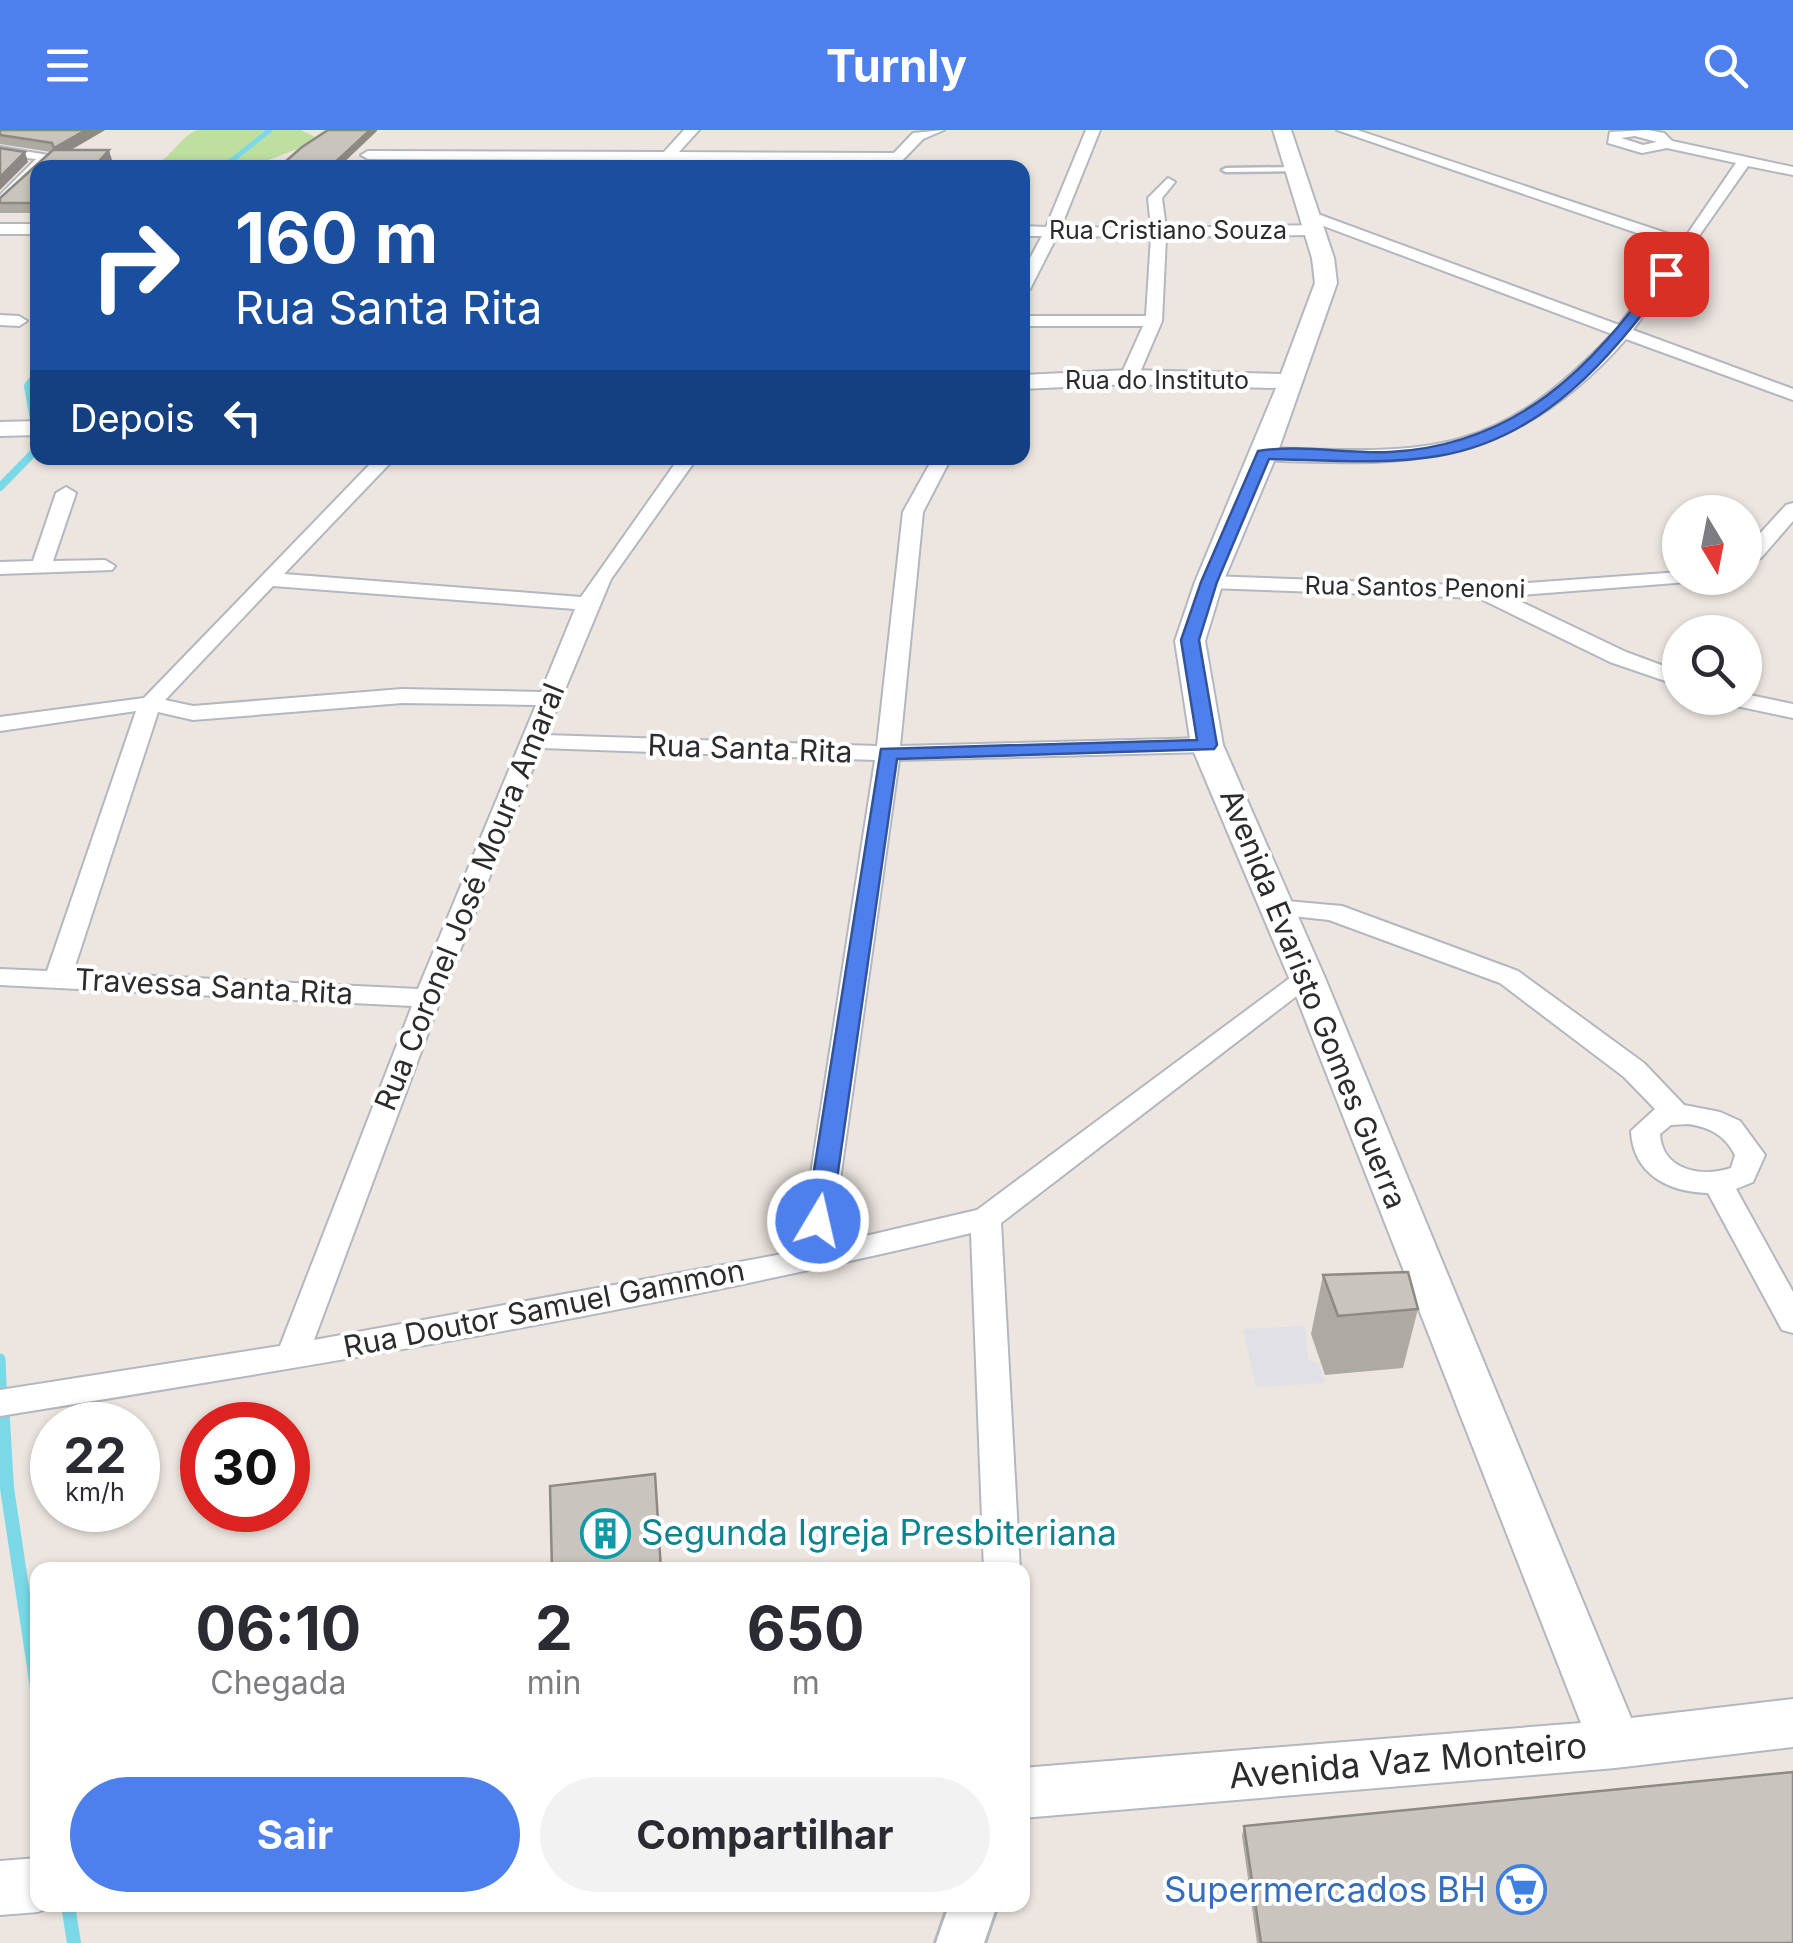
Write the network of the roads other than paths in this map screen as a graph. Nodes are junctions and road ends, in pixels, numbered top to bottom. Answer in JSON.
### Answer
{"nodes":[{"id":1,"x":692,"y":130,"type":"edge"},
{"id":2,"x":937,"y":130,"type":"edge"},
{"id":3,"x":1093,"y":130,"type":"edge"},
{"id":4,"x":1282,"y":130,"type":"edge"},
{"id":5,"x":1344,"y":130,"type":"edge"},
{"id":6,"x":380,"y":142,"type":"dead end"},
{"id":7,"x":1667,"y":144,"type":"dead end"},
{"id":8,"x":0,"y":151,"type":"edge"},
{"id":9,"x":368,"y":155,"type":"junction"},
{"id":10,"x":44,"y":160,"type":"edge"},
{"id":11,"x":363,"y":160,"type":"edge"},
{"id":12,"x":578,"y":160,"type":"edge"},
{"id":13,"x":664,"y":160,"type":"edge"},
{"id":14,"x":892,"y":160,"type":"edge"},
{"id":15,"x":1744,"y":161,"type":"junction"},
{"id":16,"x":1297,"y":169,"type":"junction"},
{"id":17,"x":1226,"y":170,"type":"dead end"},
{"id":18,"x":1793,"y":172,"type":"edge"},
{"id":19,"x":30,"y":174,"type":"edge"},
{"id":20,"x":1168,"y":182,"type":"dead end"},
{"id":21,"x":0,"y":204,"type":"edge"},
{"id":22,"x":1311,"y":222,"type":"junction"},
{"id":23,"x":0,"y":229,"type":"edge"},
{"id":24,"x":30,"y":229,"type":"edge"},
{"id":25,"x":1030,"y":230,"type":"edge"},
{"id":26,"x":1052,"y":231,"type":"junction"},
{"id":27,"x":1159,"y":234,"type":"junction"},
{"id":28,"x":1686,"y":245,"type":"junction"},
{"id":29,"x":1030,"y":274,"type":"edge"},
{"id":30,"x":0,"y":320,"type":"edge"},
{"id":31,"x":19,"y":320,"type":"dead end"},
{"id":32,"x":1030,"y":320,"type":"edge"},
{"id":33,"x":1154,"y":321,"type":"junction"},
{"id":34,"x":1624,"y":332,"type":"junction"},
{"id":35,"x":1129,"y":377,"type":"junction"},
{"id":36,"x":1292,"y":381,"type":"junction"},
{"id":37,"x":1030,"y":382,"type":"edge"},
{"id":38,"x":1793,"y":394,"type":"edge"},
{"id":39,"x":30,"y":428,"type":"edge"},
{"id":40,"x":0,"y":429,"type":"edge"},
{"id":41,"x":1264,"y":454,"type":"junction"},
{"id":42,"x":379,"y":465,"type":"edge"},
{"id":43,"x":683,"y":465,"type":"edge"},
{"id":44,"x":938,"y":465,"type":"edge"},
{"id":45,"x":66,"y":493,"type":"dead end"},
{"id":46,"x":1793,"y":510,"type":"edge"},
{"id":47,"x":1762,"y":545,"type":"edge"},
{"id":48,"x":105,"y":566,"type":"dead end"},
{"id":49,"x":0,"y":568,"type":"edge"},
{"id":50,"x":41,"y":568,"type":"junction"},
{"id":51,"x":267,"y":579,"type":"junction"},
{"id":52,"x":1662,"y":579,"type":"edge"},
{"id":53,"x":1209,"y":582,"type":"junction"},
{"id":54,"x":1484,"y":592,"type":"junction"},
{"id":55,"x":588,"y":604,"type":"junction"},
{"id":56,"x":1662,"y":673,"type":"edge"},
{"id":57,"x":550,"y":699,"type":"junction"},
{"id":58,"x":150,"y":704,"type":"junction"},
{"id":59,"x":1762,"y":705,"type":"edge"},
{"id":60,"x":1793,"y":712,"type":"edge"},
{"id":61,"x":0,"y":724,"type":"edge"},
{"id":62,"x":532,"y":741,"type":"junction"},
{"id":63,"x":1207,"y":745,"type":"junction"},
{"id":64,"x":888,"y":753,"type":"junction"},
{"id":65,"x":1275,"y":908,"type":"junction"},
{"id":66,"x":0,"y":977,"type":"edge"},
{"id":67,"x":58,"y":978,"type":"junction"},
{"id":68,"x":1306,"y":978,"type":"junction"},
{"id":69,"x":428,"y":998,"type":"junction"},
{"id":70,"x":1676,"y":1114,"type":"junction"},
{"id":71,"x":1718,"y":1184,"type":"junction"},
{"id":72,"x":986,"y":1219,"type":"junction"},
{"id":73,"x":813,"y":1260,"type":"junction"},
{"id":74,"x":1793,"y":1321,"type":"edge"},
{"id":75,"x":292,"y":1357,"type":"junction"},
{"id":76,"x":0,"y":1403,"type":"edge"},
{"id":77,"x":1002,"y":1562,"type":"edge"},
{"id":78,"x":1793,"y":1723,"type":"edge"},
{"id":79,"x":1615,"y":1744,"type":"junction"},
{"id":80,"x":1030,"y":1792,"type":"edge"},
{"id":81,"x":30,"y":1886,"type":"edge"},
{"id":82,"x":0,"y":1888,"type":"edge"},
{"id":83,"x":971,"y":1912,"type":"edge"},
{"id":84,"x":960,"y":1943,"type":"edge"}],
"edges":[{"from":1,"to":13,"type":"street"},
{"from":2,"to":14,"type":"street"},
{"from":3,"to":26,"type":"street"},
{"from":4,"to":16,"type":"main road","name":"Avenida Evaristo Gomes Guerra"},
{"from":5,"to":28,"type":"street"},
{"from":6,"to":9,"type":"street"},
{"from":7,"to":15,"type":"street"},
{"from":8,"to":10,"type":"street"},
{"from":9,"to":11,"type":"street"},
{"from":9,"to":12,"type":"street"},
{"from":15,"to":18,"type":"street"},
{"from":15,"to":28,"type":"street"},
{"from":16,"to":17,"type":"lane"},
{"from":16,"to":22,"type":"main road","name":"Avenida Evaristo Gomes Guerra"},
{"from":19,"to":21,"type":"street"},
{"from":20,"to":27,"type":"street"},
{"from":22,"to":27,"type":"street","name":"Rua Cristiano Souza"},
{"from":22,"to":34,"type":"street"},
{"from":22,"to":36,"type":"main road","name":"Avenida Evaristo Gomes Guerra"},
{"from":23,"to":24,"type":"street"},
{"from":25,"to":26,"type":"street","name":"Rua Cristiano Souza"},
{"from":26,"to":27,"type":"street","name":"Rua Cristiano Souza"},
{"from":26,"to":29,"type":"street"},
{"from":27,"to":33,"type":"street"},
{"from":28,"to":34,"type":"street"},
{"from":30,"to":31,"type":"street"},
{"from":32,"to":33,"type":"street"},
{"from":33,"to":35,"type":"street"},
{"from":34,"to":38,"type":"street"},
{"from":34,"to":41,"type":"street"},
{"from":35,"to":36,"type":"main road","name":"Rua do Instituto"},
{"from":35,"to":37,"type":"main road","name":"Rua do Instituto"},
{"from":36,"to":41,"type":"main road","name":"Avenida Evaristo Gomes Guerra"},
{"from":39,"to":40,"type":"main road"},
{"from":41,"to":53,"type":"main road","name":"Avenida Evaristo Gomes Guerra"},
{"from":42,"to":51,"type":"street"},
{"from":43,"to":55,"type":"street","name":"Rua Coronel José Moura Amaral"},
{"from":44,"to":64,"type":"street"},
{"from":45,"to":50,"type":"street"},
{"from":46,"to":47,"type":"street"},
{"from":48,"to":50,"type":"street"},
{"from":49,"to":50,"type":"street"},
{"from":51,"to":55,"type":"street"},
{"from":51,"to":58,"type":"street"},
{"from":52,"to":54,"type":"street","name":"Rua Santos Penoni"},
{"from":53,"to":54,"type":"street","name":"Rua Santos Penoni"},
{"from":53,"to":63,"type":"main road","name":"Avenida Evaristo Gomes Guerra"},
{"from":54,"to":56,"type":"street"},
{"from":55,"to":57,"type":"street","name":"Rua Coronel José Moura Amaral"},
{"from":57,"to":58,"type":"street"},
{"from":57,"to":62,"type":"street","name":"Rua Coronel José Moura Amaral"},
{"from":58,"to":61,"type":"street"},
{"from":58,"to":67,"type":"street"},
{"from":59,"to":60,"type":"street"},
{"from":62,"to":64,"type":"street","name":"Rua Santa Rita"},
{"from":62,"to":69,"type":"street","name":"Rua Coronel José Moura Amaral"},
{"from":63,"to":64,"type":"street","name":"Rua Santa Rita"},
{"from":63,"to":65,"type":"main road","name":"Avenida Evaristo Gomes Guerra"},
{"from":64,"to":73,"type":"street"},
{"from":65,"to":68,"type":"main road","name":"Avenida Evaristo Gomes Guerra"},
{"from":65,"to":70,"type":"street"},
{"from":66,"to":67,"type":"street","name":"Travessa Santa Rita"},
{"from":67,"to":69,"type":"street","name":"Travessa Santa Rita"},
{"from":68,"to":72,"type":"street","name":"Rua Doutor Samuel Gammon"},
{"from":68,"to":79,"type":"main road","name":"Avenida Evaristo Gomes Guerra"},
{"from":69,"to":75,"type":"street","name":"Rua Coronel José Moura Amaral"},
{"from":70,"to":71,"type":"street"},
{"from":70,"to":71,"type":"street"},
{"from":71,"to":74,"type":"street"},
{"from":72,"to":73,"type":"street","name":"Rua Doutor Samuel Gammon"},
{"from":72,"to":77,"type":"street"},
{"from":73,"to":75,"type":"street","name":"Rua Doutor Samuel Gammon"},
{"from":75,"to":76,"type":"street","name":"Rua Doutor Samuel Gammon"},
{"from":78,"to":79,"type":"main road","name":"Avenida Vaz Monteiro"},
{"from":79,"to":80,"type":"main road","name":"Avenida Vaz Monteiro"},
{"from":81,"to":82,"type":"main road"},
{"from":83,"to":84,"type":"street"}]}
